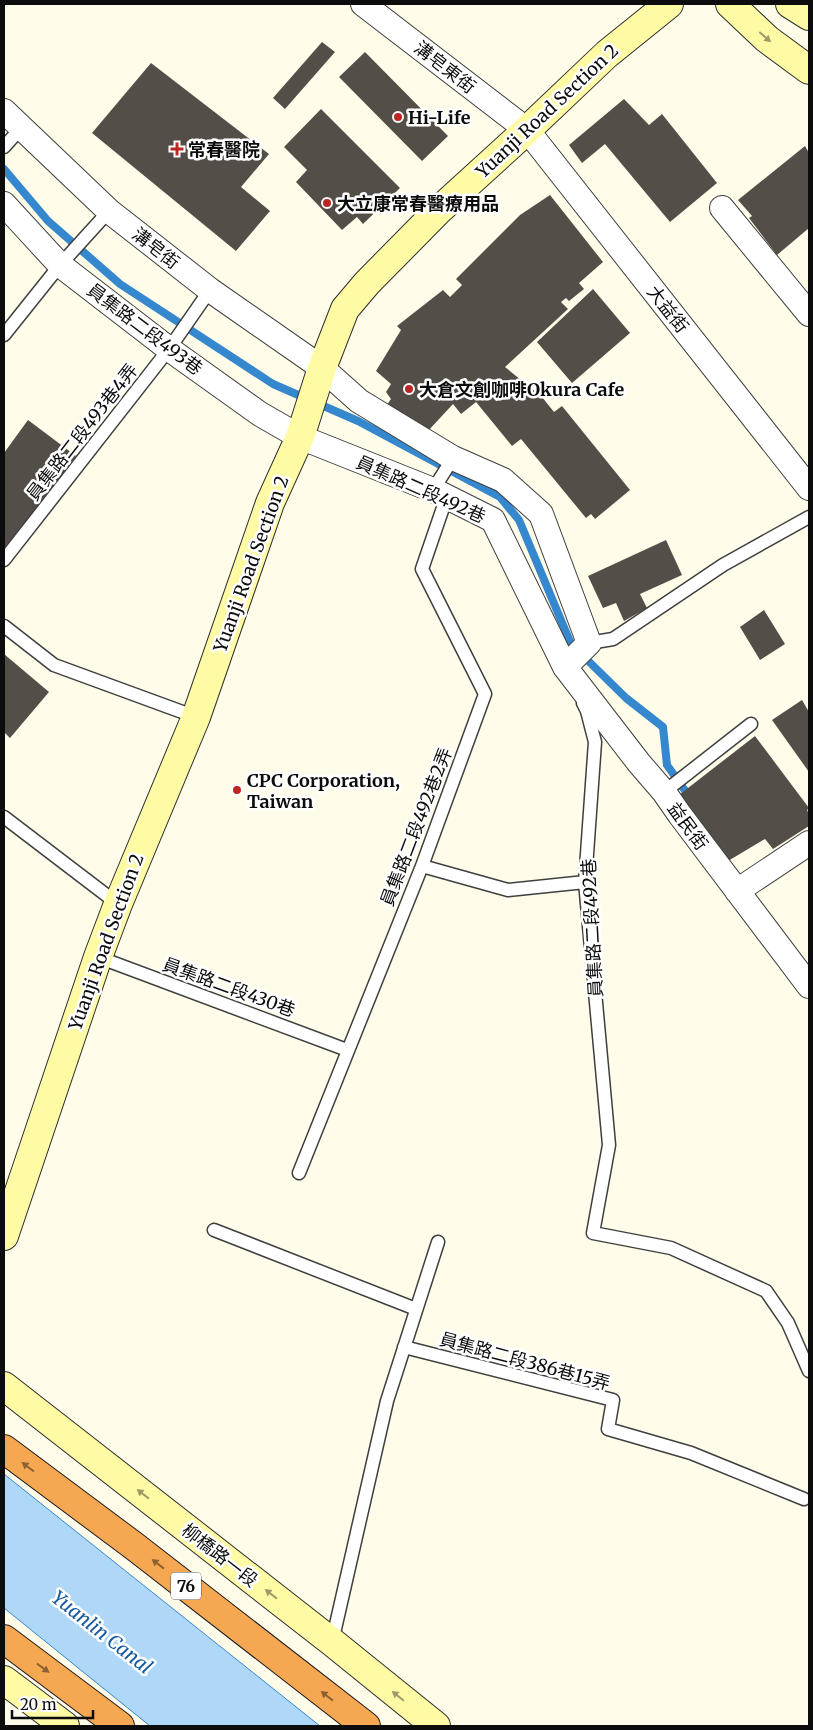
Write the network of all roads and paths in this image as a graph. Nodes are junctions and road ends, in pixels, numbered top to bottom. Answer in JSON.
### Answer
{"nodes":[{"id":1,"x":363,"y":4,"type":"edge"},
{"id":2,"x":669,"y":4,"type":"edge"},
{"id":3,"x":730,"y":4,"type":"edge"},
{"id":4,"x":790,"y":4,"type":"edge"},
{"id":5,"x":809,"y":16,"type":"edge"},
{"id":6,"x":809,"y":70,"type":"edge"},
{"id":7,"x":4,"y":111,"type":"edge"},
{"id":8,"x":21,"y":128,"type":"junction"},
{"id":9,"x":527,"y":130,"type":"junction"},
{"id":10,"x":4,"y":147,"type":"edge"},
{"id":11,"x":4,"y":204,"type":"edge"},
{"id":12,"x":722,"y":208,"type":"dead end"},
{"id":13,"x":108,"y":211,"type":"junction"},
{"id":14,"x":60,"y":264,"type":"junction"},
{"id":15,"x":210,"y":290,"type":"junction"},
{"id":16,"x":809,"y":314,"type":"edge"},
{"id":17,"x":4,"y":335,"type":"edge"},
{"id":18,"x":169,"y":349,"type":"junction"},
{"id":19,"x":322,"y":368,"type":"junction"},
{"id":20,"x":300,"y":437,"type":"junction"},
{"id":21,"x":453,"y":458,"type":"junction"},
{"id":22,"x":809,"y":488,"type":"edge"},
{"id":23,"x":440,"y":493,"type":"junction"},
{"id":24,"x":809,"y":517,"type":"edge"},
{"id":25,"x":4,"y":560,"type":"edge"},
{"id":26,"x":4,"y":626,"type":"edge"},
{"id":27,"x":589,"y":643,"type":"junction"},
{"id":28,"x":565,"y":667,"type":"junction"},
{"id":29,"x":196,"y":717,"type":"junction"},
{"id":30,"x":751,"y":724,"type":"dead end"},
{"id":31,"x":664,"y":792,"type":"junction"},
{"id":32,"x":4,"y":817,"type":"edge"},
{"id":33,"x":809,"y":843,"type":"edge"},
{"id":34,"x":422,"y":866,"type":"junction"},
{"id":35,"x":585,"y":882,"type":"junction"},
{"id":36,"x":736,"y":891,"type":"junction"},
{"id":37,"x":118,"y":904,"type":"junction"},
{"id":38,"x":98,"y":957,"type":"junction"},
{"id":39,"x":809,"y":986,"type":"edge"},
{"id":40,"x":347,"y":1050,"type":"junction"},
{"id":41,"x":299,"y":1173,"type":"dead end"},
{"id":42,"x":214,"y":1230,"type":"dead end"},
{"id":43,"x":4,"y":1236,"type":"edge"},
{"id":44,"x":438,"y":1242,"type":"dead end"},
{"id":45,"x":416,"y":1309,"type":"junction"},
{"id":46,"x":404,"y":1347,"type":"junction"},
{"id":47,"x":809,"y":1371,"type":"edge"},
{"id":48,"x":4,"y":1386,"type":"edge"},
{"id":49,"x":4,"y":1449,"type":"edge"},
{"id":50,"x":804,"y":1499,"type":"dead end"},
{"id":51,"x":4,"y":1639,"type":"edge"},
{"id":52,"x":332,"y":1642,"type":"junction"},
{"id":53,"x":4,"y":1680,"type":"edge"},
{"id":54,"x":65,"y":1726,"type":"edge"},
{"id":55,"x":120,"y":1726,"type":"edge"},
{"id":56,"x":366,"y":1726,"type":"edge"},
{"id":57,"x":436,"y":1726,"type":"edge"}],
"edges":[{"from":1,"to":9,"type":"street","name":"溝皂東街"},
{"from":2,"to":9,"type":"main road","name":"Yuanji Road Section 2"},
{"from":3,"to":6,"type":"main road","one_way":true},
{"from":4,"to":5,"type":"main road"},
{"from":7,"to":8,"type":"street","name":"溝皂街"},
{"from":8,"to":10,"type":"lane"},
{"from":8,"to":13,"type":"street","name":"溝皂街"},
{"from":9,"to":19,"type":"main road","name":"Yuanji Road Section 2"},
{"from":9,"to":22,"type":"street","name":"大益街"},
{"from":11,"to":14,"type":"street","name":"員集路二段493巷"},
{"from":12,"to":16,"type":"street"},
{"from":13,"to":14,"type":"lane"},
{"from":13,"to":15,"type":"street","name":"溝皂街"},
{"from":14,"to":17,"type":"lane"},
{"from":14,"to":18,"type":"street","name":"員集路二段493巷"},
{"from":15,"to":18,"type":"lane","name":"員集路二段493巷4弄"},
{"from":15,"to":19,"type":"street","name":"溝皂街"},
{"from":18,"to":20,"type":"street","name":"員集路二段493巷"},
{"from":18,"to":25,"type":"lane","name":"員集路二段493巷4弄"},
{"from":19,"to":20,"type":"main road","name":"Yuanji Road Section 2"},
{"from":19,"to":21,"type":"street"},
{"from":20,"to":23,"type":"street","name":"員集路二段492巷"},
{"from":20,"to":29,"type":"main road","name":"Yuanji Road Section 2"},
{"from":21,"to":23,"type":"lane","name":"員集路二段492巷2弄"},
{"from":21,"to":27,"type":"street"},
{"from":23,"to":28,"type":"street","name":"員集路二段492巷"},
{"from":23,"to":34,"type":"lane","name":"員集路二段492巷2弄"},
{"from":24,"to":27,"type":"lane"},
{"from":26,"to":29,"type":"lane"},
{"from":27,"to":28,"type":"street"},
{"from":28,"to":31,"type":"street","name":"益民街"},
{"from":28,"to":35,"type":"lane","name":"員集路二段492巷"},
{"from":29,"to":37,"type":"main road","name":"Yuanji Road Section 2"},
{"from":30,"to":31,"type":"lane"},
{"from":31,"to":36,"type":"street","name":"益民街"},
{"from":32,"to":37,"type":"lane"},
{"from":33,"to":36,"type":"street"},
{"from":34,"to":35,"type":"lane"},
{"from":34,"to":40,"type":"lane","name":"員集路二段492巷2弄"},
{"from":35,"to":47,"type":"lane","name":"員集路二段492巷"},
{"from":36,"to":39,"type":"street","name":"益民街"},
{"from":37,"to":38,"type":"main road","name":"Yuanji Road Section 2"},
{"from":38,"to":40,"type":"lane","name":"員集路二段430巷"},
{"from":38,"to":43,"type":"main road","name":"Yuanji Road Section 2"},
{"from":40,"to":41,"type":"lane","name":"員集路二段492巷2弄"},
{"from":42,"to":45,"type":"lane"},
{"from":44,"to":45,"type":"lane"},
{"from":45,"to":46,"type":"lane"},
{"from":46,"to":50,"type":"lane","name":"員集路二段386巷15弄"},
{"from":46,"to":52,"type":"lane"},
{"from":52,"to":48,"type":"main road","name":"柳橋路一段","one_way":true},
{"from":56,"to":49,"type":"highway","number":"76","one_way":true},
{"from":51,"to":55,"type":"highway","one_way":true},
{"from":57,"to":52,"type":"main road","name":"柳橋路一段","one_way":true},
{"from":53,"to":54,"type":"main road"}]}
